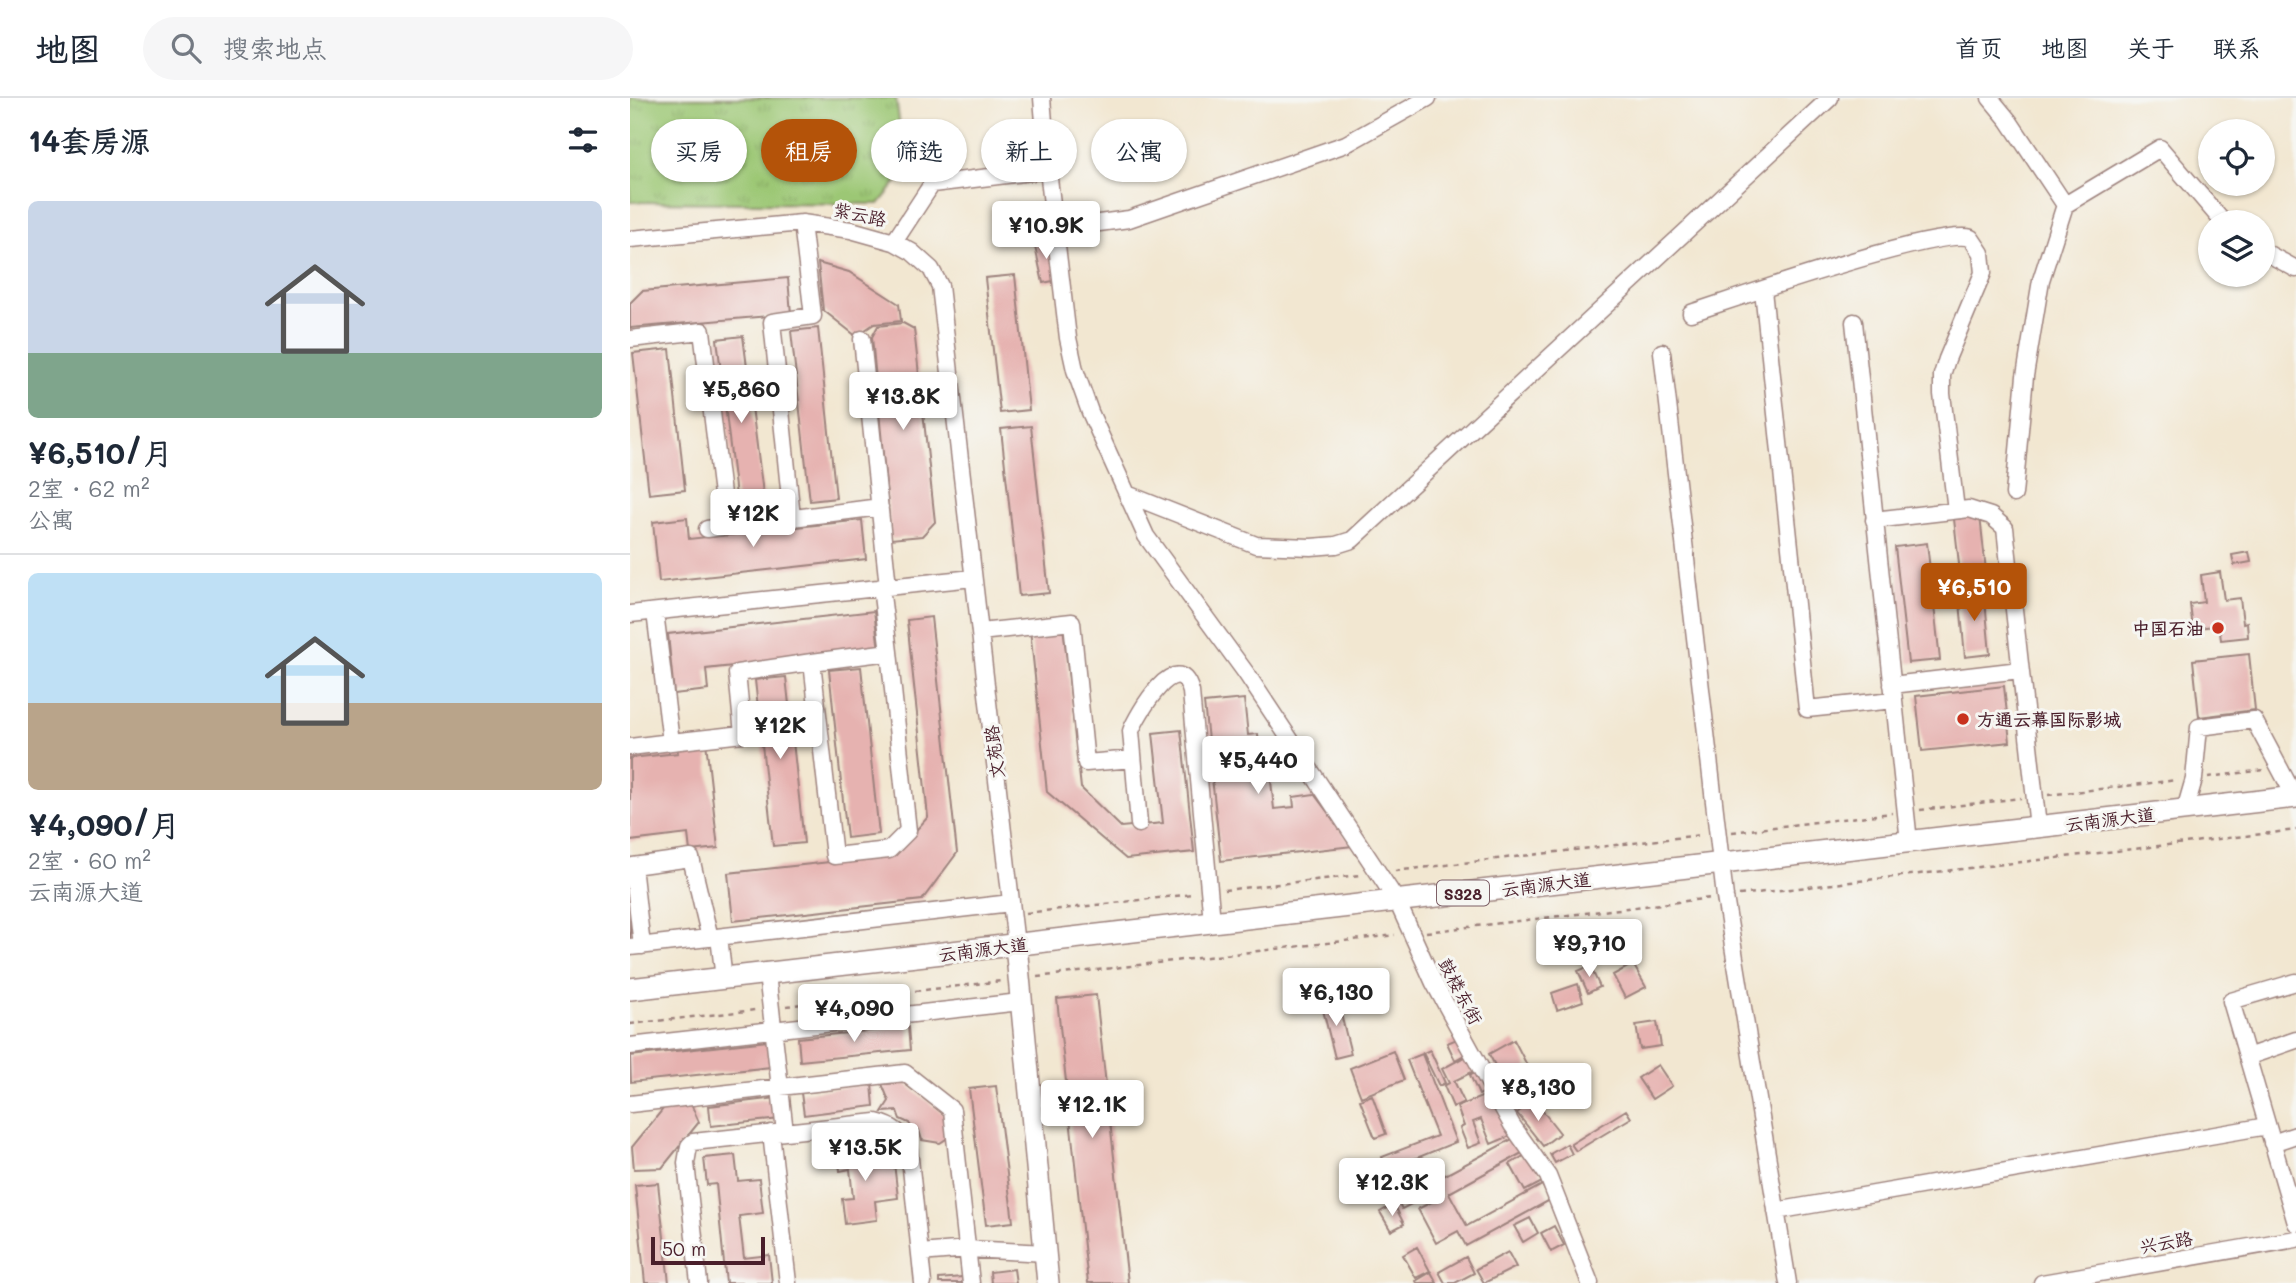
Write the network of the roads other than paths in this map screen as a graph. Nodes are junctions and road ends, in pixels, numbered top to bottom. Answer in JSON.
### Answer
{"nodes":[{"id":1,"x":1042,"y":98,"type":"edge"},
{"id":2,"x":1429,"y":98,"type":"edge"},
{"id":3,"x":1830,"y":98,"type":"edge"},
{"id":4,"x":1990,"y":98,"type":"edge"},
{"id":5,"x":1044,"y":119,"type":"edge"},
{"id":6,"x":981,"y":178,"type":"edge"},
{"id":7,"x":1049,"y":182,"type":"edge"},
{"id":8,"x":2065,"y":205,"type":"junction"},
{"id":9,"x":2213,"y":210,"type":"edge"},
{"id":10,"x":802,"y":223,"type":"junction"},
{"id":11,"x":1054,"y":229,"type":"junction"},
{"id":12,"x":630,"y":239,"type":"edge"},
{"id":13,"x":894,"y":242,"type":"junction"},
{"id":14,"x":2275,"y":258,"type":"edge"},
{"id":15,"x":2296,"y":269,"type":"edge"},
{"id":16,"x":1763,"y":290,"type":"junction"},
{"id":17,"x":1691,"y":313,"type":"dead end"},
{"id":18,"x":1854,"y":321,"type":"dead end"},
{"id":19,"x":630,"y":339,"type":"edge"},
{"id":20,"x":862,"y":339,"type":"dead end"},
{"id":21,"x":1661,"y":352,"type":"dead end"},
{"id":22,"x":2014,"y":494,"type":"dead end"},
{"id":23,"x":1127,"y":495,"type":"junction"},
{"id":24,"x":880,"y":507,"type":"junction"},
{"id":25,"x":1956,"y":510,"type":"junction"},
{"id":26,"x":792,"y":518,"type":"junction"},
{"id":27,"x":1874,"y":520,"type":"junction"},
{"id":28,"x":726,"y":527,"type":"junction"},
{"id":29,"x":707,"y":529,"type":"dead end"},
{"id":30,"x":974,"y":578,"type":"junction"},
{"id":31,"x":885,"y":587,"type":"junction"},
{"id":32,"x":655,"y":612,"type":"junction"},
{"id":33,"x":630,"y":614,"type":"edge"},
{"id":34,"x":980,"y":632,"type":"junction"},
{"id":35,"x":889,"y":652,"type":"junction"},
{"id":36,"x":812,"y":662,"type":"junction"},
{"id":37,"x":2020,"y":670,"type":"junction"},
{"id":38,"x":1893,"y":693,"type":"junction"},
{"id":39,"x":671,"y":742,"type":"junction"},
{"id":40,"x":630,"y":747,"type":"edge"},
{"id":41,"x":1133,"y":759,"type":"junction"},
{"id":42,"x":2295,"y":797,"type":"edge"},
{"id":43,"x":2185,"y":810,"type":"junction"},
{"id":44,"x":1139,"y":824,"type":"dead end"},
{"id":45,"x":2038,"y":827,"type":"junction"},
{"id":46,"x":1909,"y":842,"type":"junction"},
{"id":47,"x":1721,"y":864,"type":"junction"},
{"id":48,"x":1397,"y":901,"type":"junction"},
{"id":49,"x":1012,"y":909,"type":"junction"},
{"id":50,"x":1212,"y":922,"type":"junction"},
{"id":51,"x":715,"y":937,"type":"junction"},
{"id":52,"x":1016,"y":945,"type":"junction"},
{"id":53,"x":636,"y":946,"type":"edge"},
{"id":54,"x":767,"y":974,"type":"junction"},
{"id":55,"x":724,"y":979,"type":"junction"},
{"id":56,"x":2296,"y":982,"type":"edge"},
{"id":57,"x":630,"y":989,"type":"edge"},
{"id":58,"x":1020,"y":1002,"type":"junction"},
{"id":59,"x":773,"y":1030,"type":"junction"},
{"id":60,"x":2296,"y":1040,"type":"edge"},
{"id":61,"x":630,"y":1046,"type":"edge"},
{"id":62,"x":2247,"y":1057,"type":"junction"},
{"id":63,"x":780,"y":1087,"type":"junction"},
{"id":64,"x":630,"y":1104,"type":"edge"},
{"id":65,"x":2267,"y":1126,"type":"junction"},
{"id":66,"x":778,"y":1132,"type":"junction"},
{"id":67,"x":2296,"y":1135,"type":"edge"},
{"id":68,"x":2272,"y":1143,"type":"junction"},
{"id":69,"x":1776,"y":1212,"type":"junction"},
{"id":70,"x":2296,"y":1223,"type":"edge"},
{"id":71,"x":2296,"y":1239,"type":"edge"},
{"id":72,"x":968,"y":1249,"type":"junction"},
{"id":73,"x":920,"y":1253,"type":"junction"},
{"id":74,"x":1045,"y":1253,"type":"junction"},
{"id":75,"x":699,"y":1283,"type":"edge"},
{"id":76,"x":788,"y":1283,"type":"edge"},
{"id":77,"x":923,"y":1283,"type":"edge"},
{"id":78,"x":971,"y":1283,"type":"edge"},
{"id":79,"x":1048,"y":1283,"type":"edge"},
{"id":80,"x":1590,"y":1283,"type":"edge"},
{"id":81,"x":1788,"y":1283,"type":"edge"},
{"id":82,"x":2042,"y":1283,"type":"edge"}],
"edges":[{"from":1,"to":5,"type":"street"},
{"from":2,"to":11,"type":"street"},
{"from":3,"to":23,"type":"street"},
{"from":4,"to":8,"type":"street"},
{"from":6,"to":13,"type":"street","name":"紫云路"},
{"from":7,"to":11,"type":"street"},
{"from":8,"to":9,"type":"street"},
{"from":8,"to":22,"type":"street"},
{"from":10,"to":12,"type":"street","name":"紫云路"},
{"from":10,"to":13,"type":"street","name":"紫云路"},
{"from":10,"to":26,"type":"street"},
{"from":11,"to":23,"type":"street"},
{"from":13,"to":30,"type":"street","name":"文苑路"},
{"from":14,"to":15,"type":"street"},
{"from":16,"to":17,"type":"street"},
{"from":16,"to":25,"type":"street"},
{"from":16,"to":38,"type":"street"},
{"from":18,"to":27,"type":"street"},
{"from":19,"to":28,"type":"street"},
{"from":20,"to":24,"type":"street"},
{"from":21,"to":47,"type":"street"},
{"from":23,"to":48,"type":"street","name":"鼓楼东街"},
{"from":24,"to":26,"type":"street"},
{"from":24,"to":31,"type":"street"},
{"from":25,"to":27,"type":"street"},
{"from":25,"to":37,"type":"street"},
{"from":26,"to":28,"type":"street"},
{"from":27,"to":38,"type":"street"},
{"from":28,"to":29,"type":"street"},
{"from":30,"to":31,"type":"street"},
{"from":30,"to":34,"type":"street","name":"文苑路"},
{"from":31,"to":32,"type":"street"},
{"from":31,"to":35,"type":"street"},
{"from":32,"to":33,"type":"street"},
{"from":32,"to":39,"type":"street"},
{"from":34,"to":41,"type":"street"},
{"from":34,"to":49,"type":"street","name":"文苑路"},
{"from":35,"to":36,"type":"street"},
{"from":35,"to":36,"type":"street"},
{"from":36,"to":39,"type":"street"},
{"from":37,"to":38,"type":"street"},
{"from":37,"to":45,"type":"street"},
{"from":38,"to":46,"type":"street"},
{"from":39,"to":40,"type":"street"},
{"from":41,"to":44,"type":"street"},
{"from":41,"to":50,"type":"street"},
{"from":42,"to":43,"type":"main road","name":"云南源大道","number":"S328"},
{"from":42,"to":43,"type":"street"},
{"from":43,"to":45,"type":"main road","name":"云南源大道","number":"S328"},
{"from":45,"to":46,"type":"main road","name":"云南源大道","number":"S328"},
{"from":46,"to":47,"type":"main road","name":"云南源大道","number":"S328"},
{"from":47,"to":48,"type":"main road","name":"云南源大道","number":"S328"},
{"from":47,"to":69,"type":"street"},
{"from":48,"to":50,"type":"main road","name":"云南源大道","number":"S328"},
{"from":48,"to":80,"type":"street","name":"鼓楼东街"},
{"from":49,"to":51,"type":"street"},
{"from":49,"to":52,"type":"street","name":"文苑路"},
{"from":50,"to":52,"type":"main road","name":"云南源大道","number":"S328"},
{"from":51,"to":53,"type":"street"},
{"from":51,"to":53,"type":"street"},
{"from":51,"to":55,"type":"street"},
{"from":52,"to":54,"type":"main road","name":"云南源大道","number":"S328"},
{"from":52,"to":58,"type":"main road","name":"文苑路"},
{"from":54,"to":55,"type":"main road","name":"云南源大道","number":"S328"},
{"from":54,"to":59,"type":"street"},
{"from":55,"to":57,"type":"main road","name":"云南源大道","number":"S328"},
{"from":56,"to":62,"type":"street"},
{"from":58,"to":59,"type":"street"},
{"from":58,"to":74,"type":"main road","name":"文苑路"},
{"from":59,"to":61,"type":"street"},
{"from":59,"to":63,"type":"street"},
{"from":60,"to":62,"type":"street"},
{"from":62,"to":65,"type":"street"},
{"from":63,"to":64,"type":"street"},
{"from":63,"to":66,"type":"street"},
{"from":63,"to":72,"type":"street"},
{"from":65,"to":68,"type":"street"},
{"from":65,"to":69,"type":"street"},
{"from":66,"to":73,"type":"street"},
{"from":66,"to":75,"type":"street"},
{"from":66,"to":76,"type":"street"},
{"from":67,"to":68,"type":"street"},
{"from":68,"to":70,"type":"street"},
{"from":69,"to":81,"type":"street"},
{"from":71,"to":82,"type":"street","name":"兴云路"},
{"from":72,"to":73,"type":"street"},
{"from":72,"to":74,"type":"street"},
{"from":72,"to":78,"type":"street"},
{"from":73,"to":77,"type":"street"},
{"from":74,"to":79,"type":"main road","name":"文苑路"}]}
